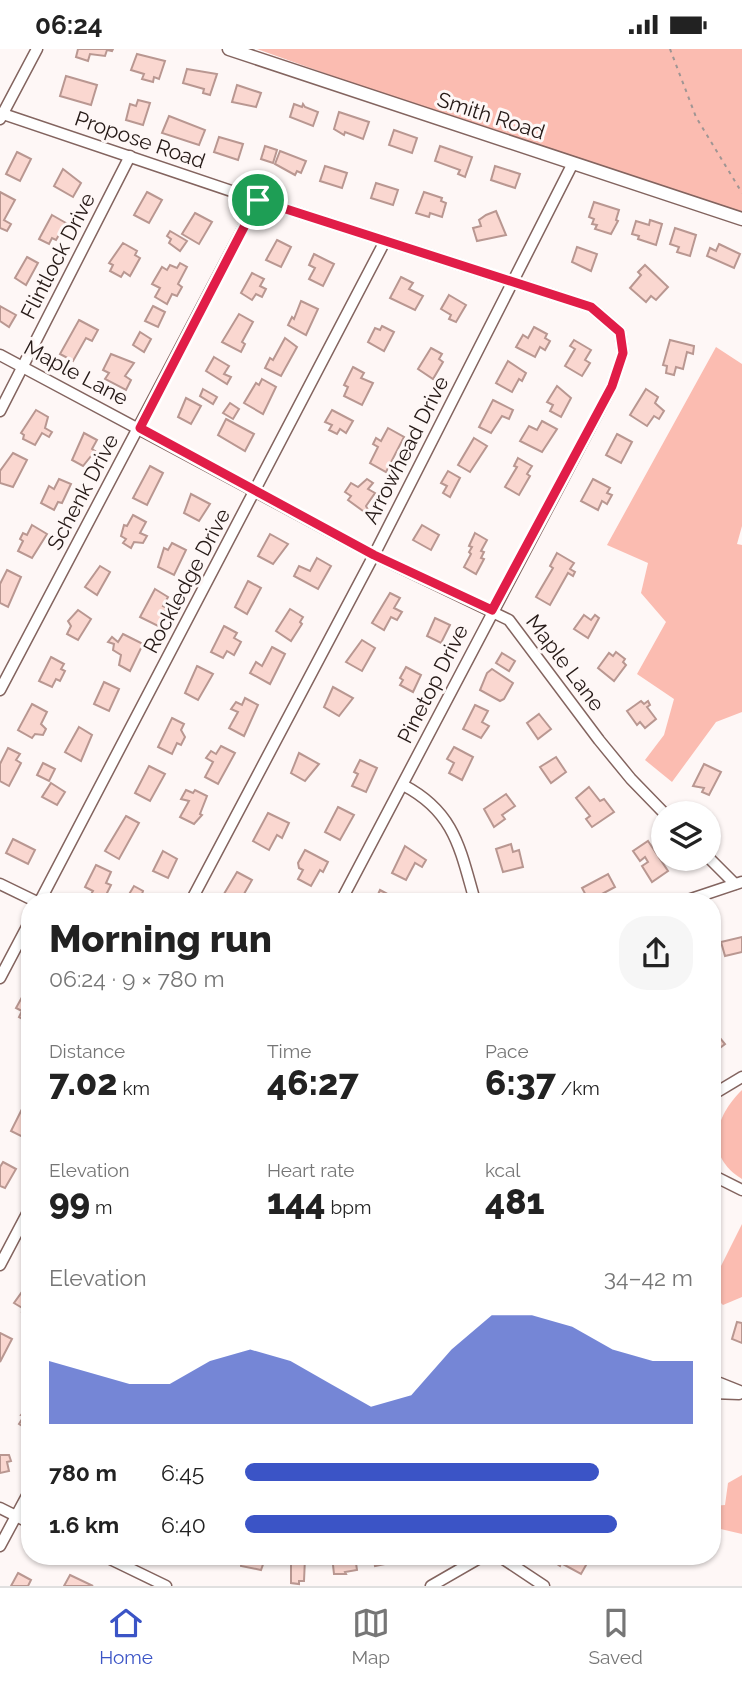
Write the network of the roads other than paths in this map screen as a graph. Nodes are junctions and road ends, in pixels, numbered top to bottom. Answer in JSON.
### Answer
{"nodes":[{"id":1,"x":37,"y":49,"type":"edge"},
{"id":2,"x":229,"y":49,"type":"edge"},
{"id":3,"x":1,"y":115,"type":"edge"},
{"id":4,"x":130,"y":156,"type":"junction"},
{"id":5,"x":573,"y":163,"type":"junction"},
{"id":6,"x":258,"y":200,"type":"junction"},
{"id":7,"x":742,"y":219,"type":"edge"},
{"id":8,"x":385,"y":241,"type":"junction"},
{"id":9,"x":514,"y":281,"type":"junction"},
{"id":10,"x":620,"y":332,"type":"joint"},
{"id":11,"x":0,"y":355,"type":"edge"},
{"id":12,"x":23,"y":367,"type":"junction"},
{"id":13,"x":0,"y":411,"type":"edge"},
{"id":14,"x":140,"y":428,"type":"junction"},
{"id":15,"x":256,"y":491,"type":"junction"},
{"id":16,"x":374,"y":555,"type":"junction"},
{"id":17,"x":492,"y":610,"type":"junction"},
{"id":18,"x":0,"y":690,"type":"edge"},
{"id":19,"x":403,"y":785,"type":"junction"},
{"id":20,"x":653,"y":801,"type":"edge"},
{"id":21,"x":721,"y":868,"type":"edge"},
{"id":22,"x":739,"y":883,"type":"edge"},
{"id":23,"x":0,"y":884,"type":"edge"},
{"id":24,"x":41,"y":893,"type":"edge"},
{"id":25,"x":195,"y":893,"type":"edge"},
{"id":26,"x":345,"y":893,"type":"edge"},
{"id":27,"x":473,"y":893,"type":"edge"},
{"id":28,"x":709,"y":893,"type":"edge"},
{"id":29,"x":21,"y":894,"type":"edge"},
{"id":30,"x":21,"y":938,"type":"edge"},
{"id":31,"x":0,"y":978,"type":"edge"},
{"id":32,"x":742,"y":1077,"type":"edge"},
{"id":33,"x":721,"y":1090,"type":"edge"},
{"id":34,"x":721,"y":1180,"type":"edge"},
{"id":35,"x":742,"y":1190,"type":"edge"},
{"id":36,"x":21,"y":1225,"type":"edge"},
{"id":37,"x":0,"y":1265,"type":"edge"},
{"id":38,"x":721,"y":1384,"type":"edge"},
{"id":39,"x":721,"y":1393,"type":"edge"},
{"id":40,"x":742,"y":1393,"type":"edge"},
{"id":41,"x":21,"y":1507,"type":"edge"},
{"id":42,"x":0,"y":1508,"type":"edge"},
{"id":43,"x":16,"y":1517,"type":"junction"},
{"id":44,"x":21,"y":1519,"type":"edge"},
{"id":45,"x":0,"y":1546,"type":"edge"},
{"id":46,"x":123,"y":1565,"type":"edge"},
{"id":47,"x":467,"y":1565,"type":"edge"},
{"id":48,"x":512,"y":1565,"type":"edge"},
{"id":49,"x":166,"y":1586,"type":"edge"},
{"id":50,"x":431,"y":1586,"type":"edge"},
{"id":51,"x":544,"y":1586,"type":"edge"}],
"edges":[{"from":1,"to":3,"type":"street"},
{"from":2,"to":5,"type":"street","name":"Smith Road"},
{"from":3,"to":4,"type":"street","name":"Propose Road"},
{"from":4,"to":6,"type":"street","name":"Propose Road"},
{"from":4,"to":12,"type":"street","name":"Flintlock Drive"},
{"from":5,"to":7,"type":"street","name":"Smith Road"},
{"from":5,"to":9,"type":"street","name":"Arrowhead Drive"},
{"from":6,"to":8,"type":"street","name":"Propose Road"},
{"from":6,"to":14,"type":"street","name":"Schenk Drive"},
{"from":8,"to":9,"type":"street","name":"Propose Road"},
{"from":8,"to":15,"type":"street","name":"Rockledge Drive"},
{"from":9,"to":10,"type":"street","name":"Propose Road"},
{"from":9,"to":16,"type":"street","name":"Arrowhead Drive"},
{"from":10,"to":17,"type":"street","name":"Pinetop Drive"},
{"from":11,"to":12,"type":"street","name":"Maple Lane"},
{"from":12,"to":13,"type":"street","name":"Flintlock Drive"},
{"from":12,"to":14,"type":"street","name":"Maple Lane"},
{"from":14,"to":15,"type":"street","name":"Maple Lane"},
{"from":14,"to":18,"type":"street","name":"Schenk Drive"},
{"from":15,"to":16,"type":"street","name":"Maple Lane"},
{"from":15,"to":24,"type":"street","name":"Rockledge Drive"},
{"from":16,"to":17,"type":"street","name":"Maple Lane"},
{"from":16,"to":25,"type":"street","name":"Arrowhead Drive"},
{"from":17,"to":19,"type":"street","name":"Pinetop Drive"},
{"from":17,"to":20,"type":"street","name":"Maple Lane"},
{"from":19,"to":26,"type":"street","name":"Pinetop Drive"},
{"from":19,"to":27,"type":"street"},
{"from":21,"to":22,"type":"street"},
{"from":22,"to":28,"type":"street"},
{"from":23,"to":29,"type":"street"},
{"from":30,"to":31,"type":"street"},
{"from":32,"to":33,"type":"street"},
{"from":34,"to":35,"type":"street"},
{"from":36,"to":37,"type":"street"},
{"from":38,"to":40,"type":"street"},
{"from":39,"to":40,"type":"street"},
{"from":41,"to":43,"type":"street"},
{"from":42,"to":43,"type":"street"},
{"from":43,"to":44,"type":"street"},
{"from":43,"to":45,"type":"street"},
{"from":46,"to":49,"type":"street"},
{"from":47,"to":50,"type":"street"},
{"from":48,"to":51,"type":"street"}]}
